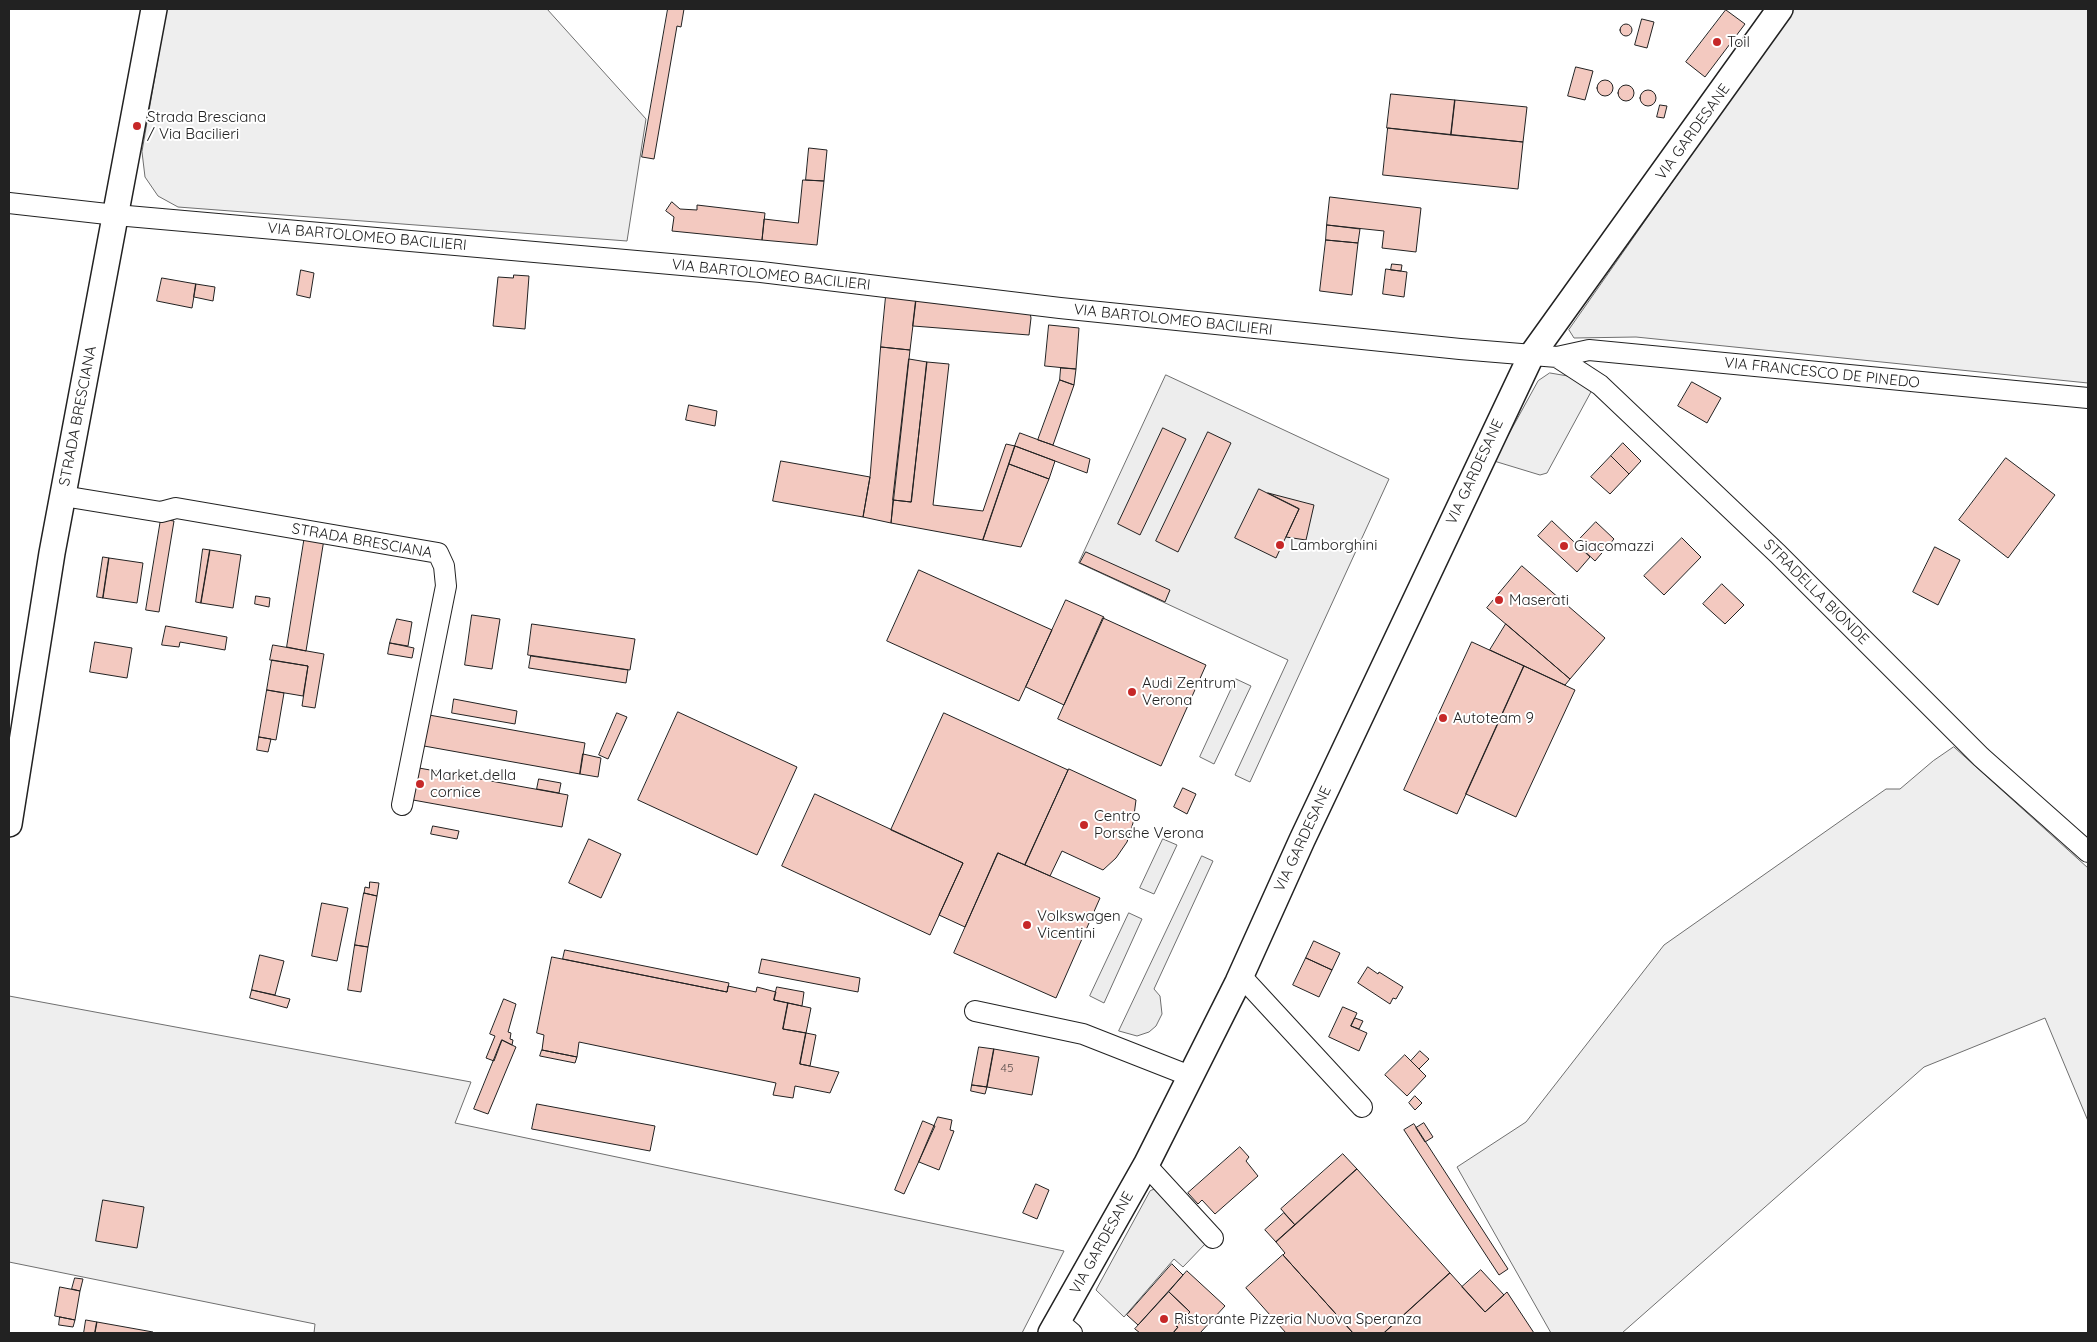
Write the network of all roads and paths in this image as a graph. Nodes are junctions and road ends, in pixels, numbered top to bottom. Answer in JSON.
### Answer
{"nodes":[{"id":1,"x":154,"y":9,"type":"edge"},
{"id":2,"x":1780,"y":9,"type":"edge"},
{"id":3,"x":9,"y":203,"type":"edge"},
{"id":4,"x":116,"y":215,"type":"junction"},
{"id":5,"x":1531,"y":356,"type":"junction"},
{"id":6,"x":1557,"y":357,"type":"junction"},
{"id":7,"x":2088,"y":398,"type":"edge"},
{"id":8,"x":63,"y":496,"type":"junction"},
{"id":9,"x":402,"y":806,"type":"dead end"},
{"id":10,"x":9,"y":824,"type":"edge"},
{"id":11,"x":2088,"y":852,"type":"edge"},
{"id":12,"x":1241,"y":976,"type":"junction"},
{"id":13,"x":975,"y":1011,"type":"dead end"},
{"id":14,"x":1190,"y":1076,"type":"junction"},
{"id":15,"x":1362,"y":1107,"type":"dead end"},
{"id":16,"x":1146,"y":1164,"type":"junction"},
{"id":17,"x":1213,"y":1238,"type":"dead end"},
{"id":18,"x":1060,"y":1329,"type":"edge"}],
"edges":[{"from":1,"to":4,"type":"main road","name":"STRADA BRESCIANA"},
{"from":2,"to":5,"type":"main road","name":"VIA GARDESANE"},
{"from":3,"to":4,"type":"street","name":"VIA BARTOLOMEO BACILIERI"},
{"from":4,"to":5,"type":"street","name":"VIA BARTOLOMEO BACILIERI"},
{"from":4,"to":8,"type":"main road","name":"STRADA BRESCIANA"},
{"from":5,"to":6,"type":"street"},
{"from":5,"to":12,"type":"main road","name":"VIA GARDESANE"},
{"from":6,"to":7,"type":"street","name":"VIA FRANCESCO DE PINEDO"},
{"from":6,"to":11,"type":"street","name":"STRADELLA BIONDE"},
{"from":8,"to":9,"type":"street","name":"STRADA BRESCIANA"},
{"from":8,"to":10,"type":"main road","name":"STRADA BRESCIANA"},
{"from":12,"to":14,"type":"main road","name":"VIA GARDESANE"},
{"from":12,"to":15,"type":"street"},
{"from":13,"to":14,"type":"street"},
{"from":14,"to":16,"type":"main road","name":"VIA GARDESANE"},
{"from":16,"to":17,"type":"street"},
{"from":16,"to":18,"type":"main road","name":"VIA GARDESANE"}]}
